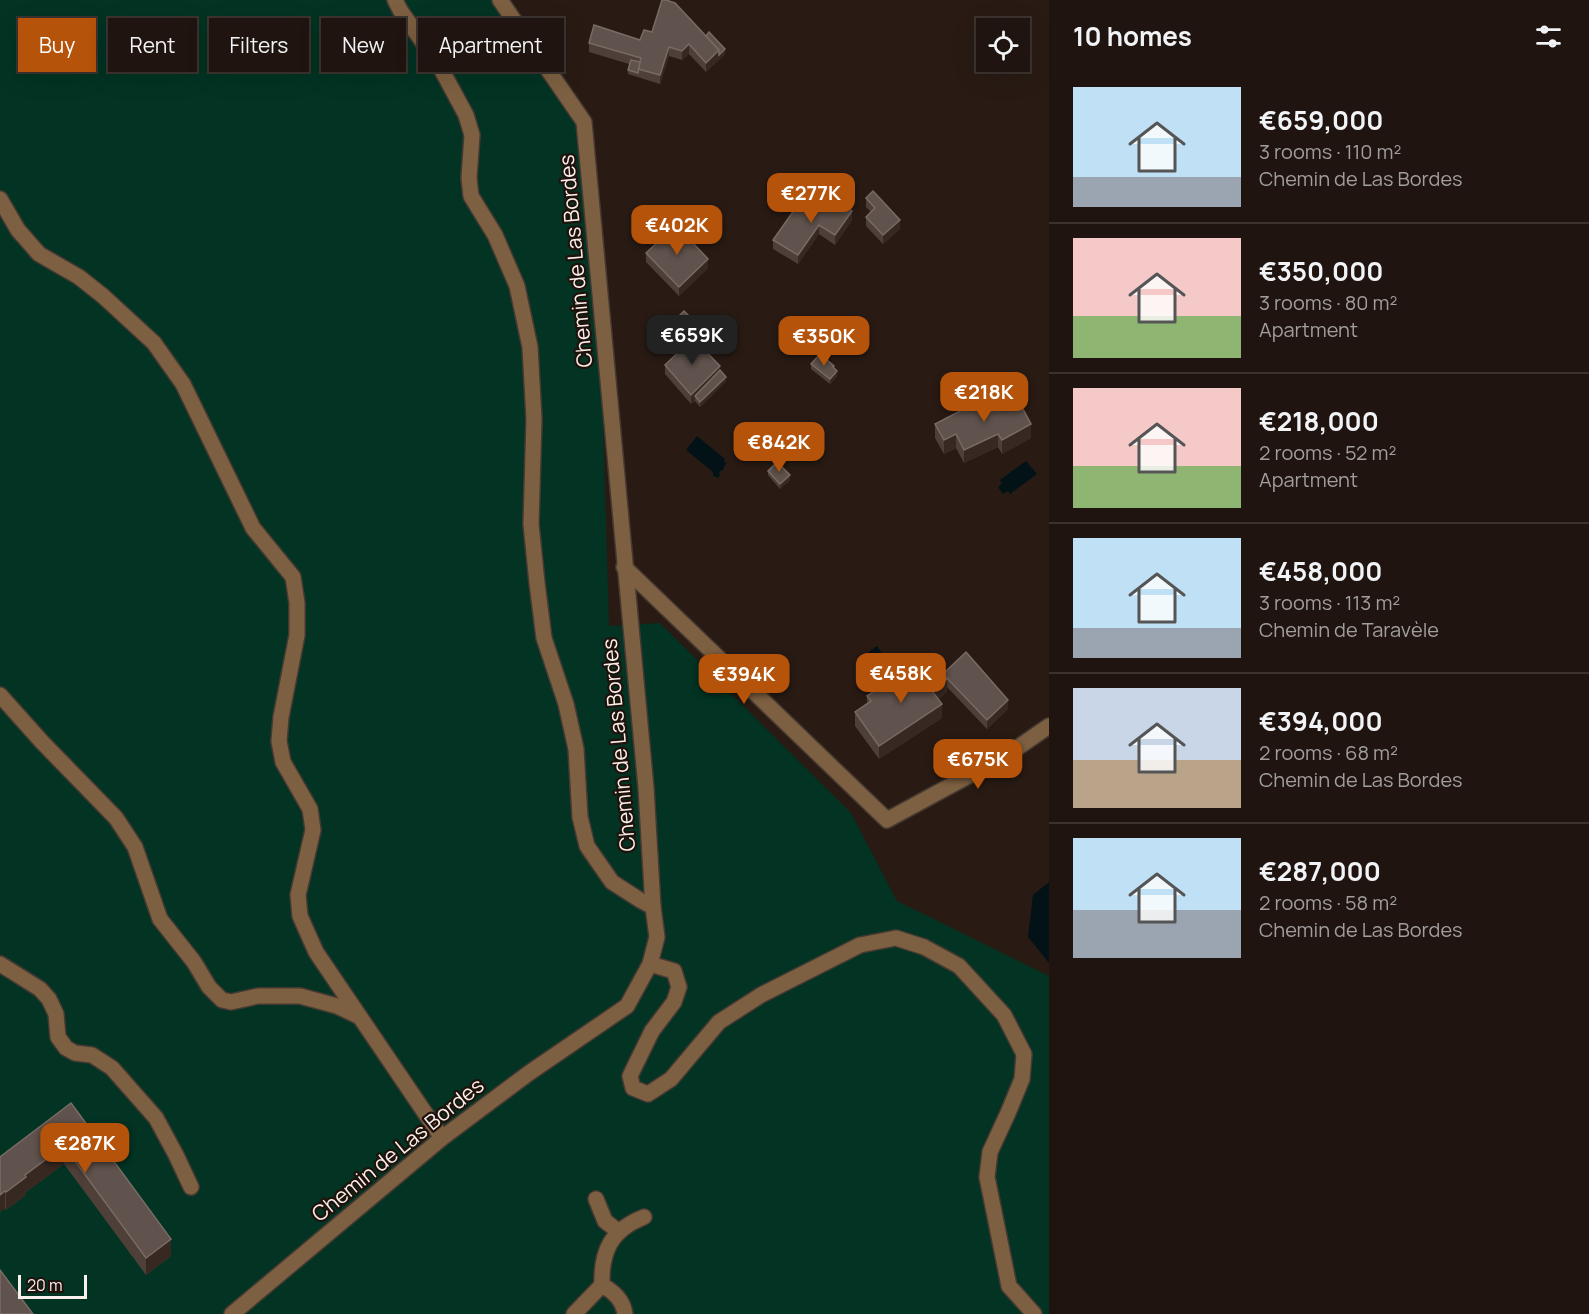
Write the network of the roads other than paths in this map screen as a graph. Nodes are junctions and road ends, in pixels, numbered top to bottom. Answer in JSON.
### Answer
{"nodes":[{"id":1,"x":395,"y":0,"type":"edge"},
{"id":2,"x":500,"y":0,"type":"edge"},
{"id":3,"x":0,"y":199,"type":"edge"},
{"id":4,"x":624,"y":567,"type":"junction"},
{"id":5,"x":0,"y":695,"type":"edge"},
{"id":6,"x":1049,"y":726,"type":"edge"},
{"id":7,"x":653,"y":907,"type":"junction"},
{"id":8,"x":0,"y":964,"type":"edge"},
{"id":9,"x":650,"y":964,"type":"junction"},
{"id":10,"x":361,"y":1017,"type":"junction"},
{"id":11,"x":442,"y":1138,"type":"junction"},
{"id":12,"x":191,"y":1187,"type":"dead end"},
{"id":13,"x":596,"y":1199,"type":"dead end"},
{"id":14,"x":644,"y":1217,"type":"dead end"},
{"id":15,"x":619,"y":1232,"type":"junction"},
{"id":16,"x":602,"y":1285,"type":"junction"},
{"id":17,"x":232,"y":1314,"type":"edge"},
{"id":18,"x":574,"y":1314,"type":"edge"},
{"id":19,"x":625,"y":1314,"type":"edge"},
{"id":20,"x":1034,"y":1314,"type":"edge"}],
"edges":[{"from":1,"to":7,"type":"street"},
{"from":2,"to":4,"type":"street","name":"Chemin de Las Bordes"},
{"from":3,"to":10,"type":"street"},
{"from":4,"to":6,"type":"street"},
{"from":4,"to":7,"type":"street","name":"Chemin de Las Bordes"},
{"from":5,"to":10,"type":"street"},
{"from":7,"to":9,"type":"street","name":"Chemin de Las Bordes"},
{"from":8,"to":12,"type":"street"},
{"from":9,"to":11,"type":"street","name":"Chemin de Las Bordes"},
{"from":9,"to":20,"type":"street"},
{"from":10,"to":11,"type":"street"},
{"from":11,"to":17,"type":"street","name":"Chemin de Las Bordes"},
{"from":13,"to":15,"type":"street"},
{"from":14,"to":15,"type":"street"},
{"from":15,"to":16,"type":"street"},
{"from":16,"to":18,"type":"street"},
{"from":16,"to":19,"type":"street"}]}
